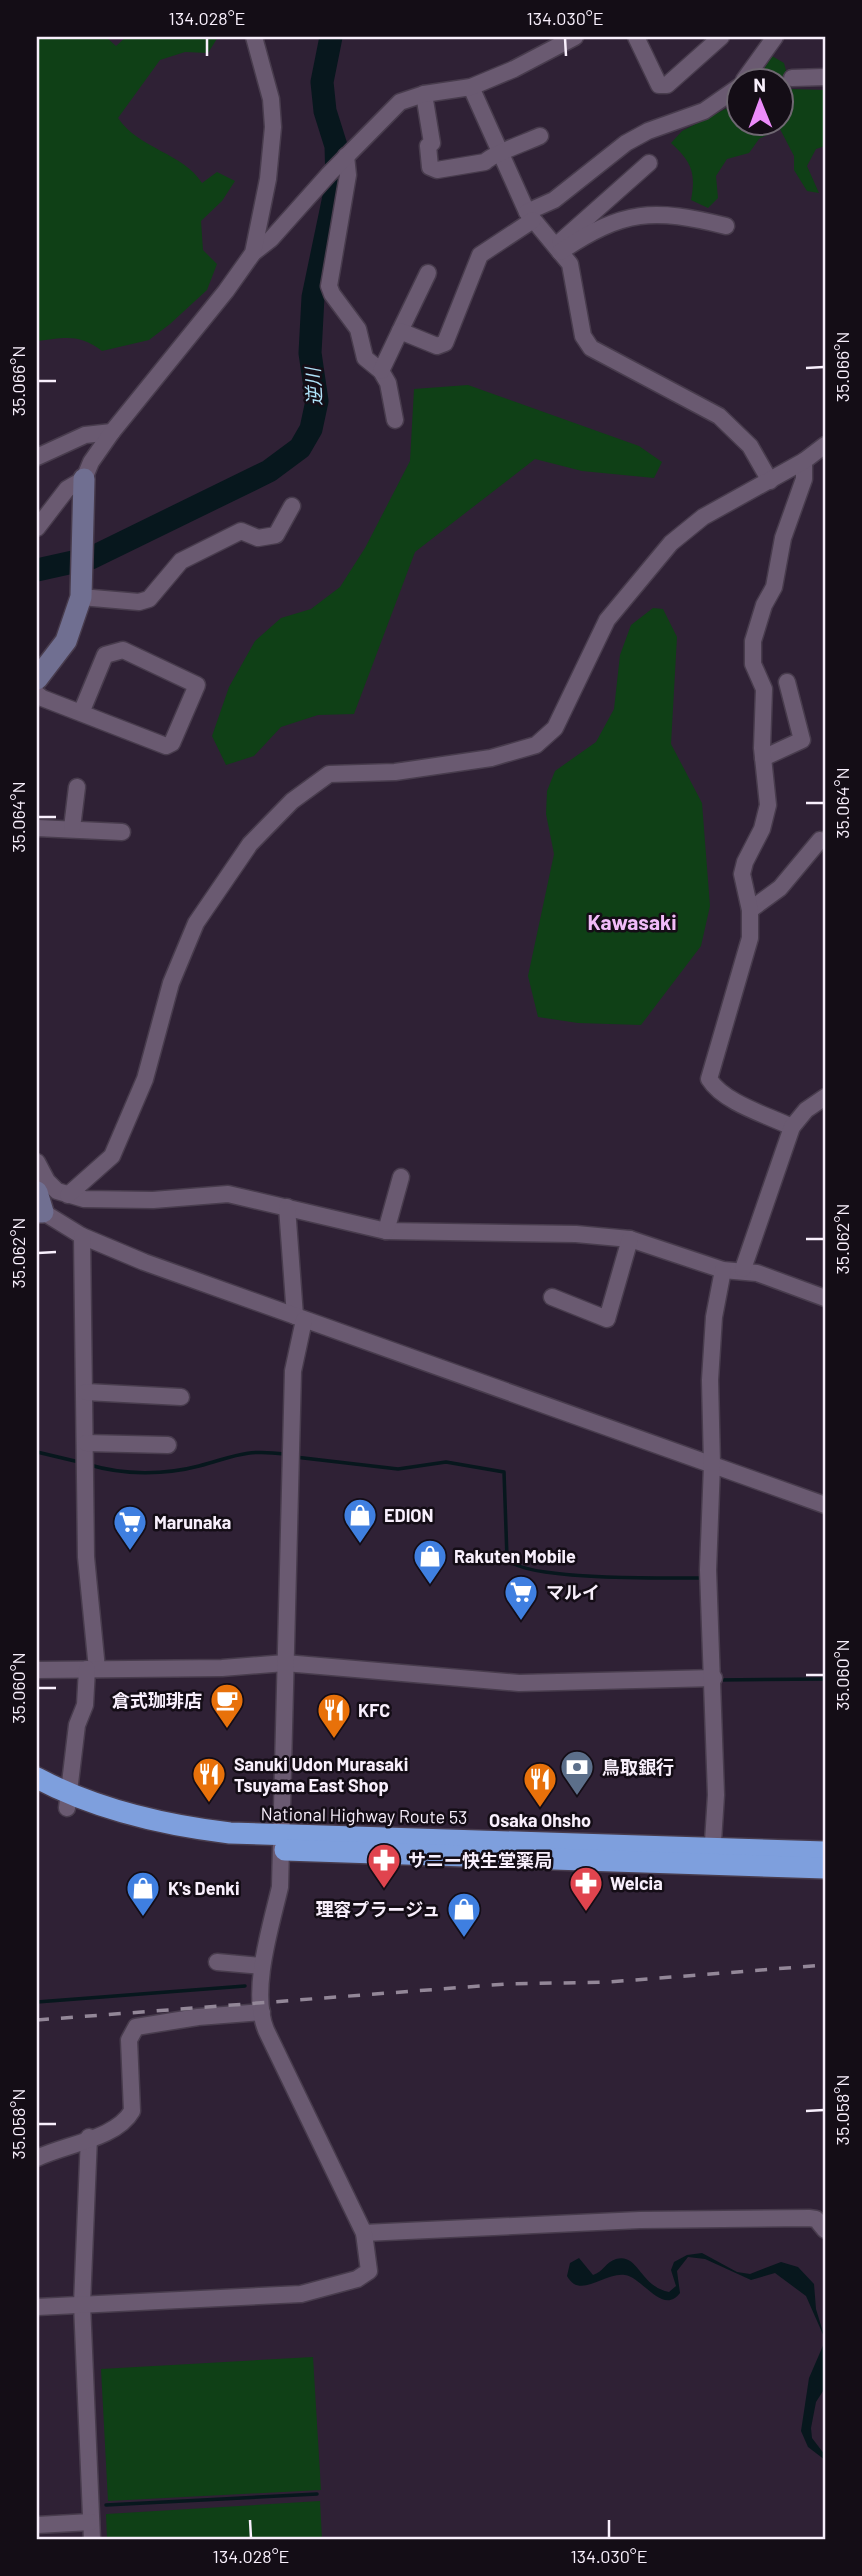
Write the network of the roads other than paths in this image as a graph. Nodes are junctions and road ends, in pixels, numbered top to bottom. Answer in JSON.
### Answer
{"nodes":[{"id":1,"x":254,"y":37,"type":"edge"},
{"id":2,"x":575,"y":37,"type":"edge"},
{"id":3,"x":636,"y":37,"type":"edge"},
{"id":4,"x":721,"y":37,"type":"edge"},
{"id":5,"x":775,"y":37,"type":"edge"},
{"id":6,"x":754,"y":66,"type":"edge"},
{"id":7,"x":825,"y":77,"type":"edge"},
{"id":8,"x":796,"y":78,"type":"edge"},
{"id":9,"x":471,"y":87,"type":"junction"},
{"id":10,"x":424,"y":94,"type":"junction"},
{"id":11,"x":726,"y":96,"type":"edge"},
{"id":12,"x":540,"y":136,"type":"dead end"},
{"id":13,"x":499,"y":153,"type":"junction"},
{"id":14,"x":345,"y":158,"type":"junction"},
{"id":15,"x":649,"y":163,"type":"dead end"},
{"id":16,"x":530,"y":216,"type":"junction"},
{"id":17,"x":726,"y":226,"type":"dead end"},
{"id":18,"x":560,"y":251,"type":"junction"},
{"id":19,"x":253,"y":253,"type":"junction"},
{"id":20,"x":428,"y":273,"type":"dead end"},
{"id":21,"x":400,"y":331,"type":"junction"},
{"id":22,"x":381,"y":371,"type":"junction"},
{"id":23,"x":396,"y":420,"type":"dead end"},
{"id":24,"x":112,"y":432,"type":"junction"},
{"id":25,"x":825,"y":444,"type":"edge"},
{"id":26,"x":37,"y":457,"type":"edge"},
{"id":27,"x":804,"y":461,"type":"junction"},
{"id":28,"x":84,"y":480,"type":"junction"},
{"id":29,"x":770,"y":481,"type":"junction"},
{"id":30,"x":292,"y":506,"type":"dead end"},
{"id":31,"x":37,"y":528,"type":"edge"},
{"id":32,"x":82,"y":588,"type":"junction"},
{"id":33,"x":37,"y":679,"type":"edge"},
{"id":34,"x":787,"y":682,"type":"dead end"},
{"id":35,"x":37,"y":694,"type":"edge"},
{"id":36,"x":81,"y":713,"type":"junction"},
{"id":37,"x":763,"y":758,"type":"junction"},
{"id":38,"x":77,"y":787,"type":"dead end"},
{"id":39,"x":37,"y":828,"type":"edge"},
{"id":40,"x":72,"y":828,"type":"junction"},
{"id":41,"x":122,"y":832,"type":"dead end"},
{"id":42,"x":820,"y":840,"type":"dead end"},
{"id":43,"x":750,"y":910,"type":"junction"},
{"id":44,"x":825,"y":1097,"type":"edge"},
{"id":45,"x":792,"y":1127,"type":"junction"},
{"id":46,"x":37,"y":1162,"type":"edge"},
{"id":47,"x":401,"y":1177,"type":"dead end"},
{"id":48,"x":68,"y":1195,"type":"junction"},
{"id":49,"x":39,"y":1205,"type":"edge"},
{"id":50,"x":287,"y":1207,"type":"junction"},
{"id":51,"x":386,"y":1231,"type":"junction"},
{"id":52,"x":82,"y":1236,"type":"junction"},
{"id":53,"x":630,"y":1239,"type":"junction"},
{"id":54,"x":743,"y":1269,"type":"junction"},
{"id":55,"x":723,"y":1270,"type":"junction"},
{"id":56,"x":552,"y":1297,"type":"dead end"},
{"id":57,"x":825,"y":1297,"type":"edge"},
{"id":58,"x":300,"y":1318,"type":"junction"},
{"id":59,"x":86,"y":1392,"type":"junction"},
{"id":60,"x":181,"y":1397,"type":"dead end"},
{"id":61,"x":86,"y":1443,"type":"junction"},
{"id":62,"x":168,"y":1446,"type":"dead end"},
{"id":63,"x":712,"y":1465,"type":"junction"},
{"id":64,"x":825,"y":1505,"type":"edge"},
{"id":65,"x":285,"y":1663,"type":"junction"},
{"id":66,"x":92,"y":1669,"type":"junction"},
{"id":67,"x":37,"y":1670,"type":"edge"},
{"id":68,"x":714,"y":1678,"type":"junction"},
{"id":69,"x":37,"y":1778,"type":"edge"},
{"id":70,"x":37,"y":1793,"type":"edge"},
{"id":71,"x":69,"y":1801,"type":"junction"},
{"id":72,"x":283,"y":1843,"type":"junction"},
{"id":73,"x":825,"y":1852,"type":"edge"},
{"id":74,"x":712,"y":1856,"type":"junction"},
{"id":75,"x":825,"y":1868,"type":"edge"},
{"id":76,"x":218,"y":1962,"type":"dead end"},
{"id":77,"x":262,"y":1966,"type":"junction"},
{"id":78,"x":262,"y":2012,"type":"junction"},
{"id":79,"x":89,"y":2137,"type":"junction"},
{"id":80,"x":37,"y":2158,"type":"edge"},
{"id":81,"x":825,"y":2230,"type":"edge"},
{"id":82,"x":364,"y":2233,"type":"junction"},
{"id":83,"x":82,"y":2304,"type":"junction"},
{"id":84,"x":37,"y":2307,"type":"edge"},
{"id":85,"x":91,"y":2522,"type":"junction"},
{"id":86,"x":37,"y":2525,"type":"edge"},
{"id":87,"x":92,"y":2539,"type":"edge"}],
"edges":[{"from":1,"to":19,"type":"street"},
{"from":2,"to":9,"type":"street"},
{"from":3,"to":4,"type":"street"},
{"from":5,"to":6,"type":"street"},
{"from":7,"to":8,"type":"street"},
{"from":9,"to":10,"type":"street"},
{"from":9,"to":13,"type":"street"},
{"from":10,"to":13,"type":"street"},
{"from":10,"to":14,"type":"street"},
{"from":11,"to":16,"type":"street"},
{"from":12,"to":13,"type":"street"},
{"from":13,"to":16,"type":"street"},
{"from":14,"to":19,"type":"street"},
{"from":14,"to":22,"type":"street"},
{"from":15,"to":18,"type":"street"},
{"from":16,"to":18,"type":"street"},
{"from":16,"to":21,"type":"street"},
{"from":17,"to":18,"type":"street"},
{"from":18,"to":29,"type":"street"},
{"from":19,"to":24,"type":"street"},
{"from":20,"to":21,"type":"street"},
{"from":21,"to":22,"type":"street"},
{"from":22,"to":23,"type":"street"},
{"from":24,"to":26,"type":"street"},
{"from":24,"to":28,"type":"street"},
{"from":25,"to":27,"type":"street"},
{"from":27,"to":29,"type":"street"},
{"from":27,"to":37,"type":"street"},
{"from":28,"to":31,"type":"street"},
{"from":28,"to":32,"type":"street"},
{"from":29,"to":48,"type":"street"},
{"from":30,"to":32,"type":"street"},
{"from":32,"to":33,"type":"street"},
{"from":34,"to":37,"type":"street"},
{"from":35,"to":36,"type":"street"},
{"from":36,"to":36,"type":"street"},
{"from":37,"to":43,"type":"street"},
{"from":38,"to":40,"type":"street"},
{"from":39,"to":40,"type":"street"},
{"from":40,"to":41,"type":"street"},
{"from":42,"to":43,"type":"street"},
{"from":43,"to":45,"type":"street"},
{"from":44,"to":45,"type":"street"},
{"from":45,"to":54,"type":"street"},
{"from":46,"to":48,"type":"street"},
{"from":47,"to":51,"type":"street"},
{"from":48,"to":50,"type":"street"},
{"from":49,"to":52,"type":"street"},
{"from":50,"to":51,"type":"street"},
{"from":50,"to":58,"type":"street"},
{"from":51,"to":53,"type":"street"},
{"from":52,"to":58,"type":"street"},
{"from":52,"to":59,"type":"street"},
{"from":53,"to":55,"type":"street"},
{"from":53,"to":56,"type":"street"},
{"from":54,"to":55,"type":"street"},
{"from":54,"to":57,"type":"street"},
{"from":55,"to":63,"type":"street"},
{"from":58,"to":63,"type":"street"},
{"from":58,"to":65,"type":"street"},
{"from":59,"to":60,"type":"street"},
{"from":59,"to":61,"type":"street"},
{"from":61,"to":62,"type":"street"},
{"from":61,"to":66,"type":"street"},
{"from":63,"to":64,"type":"street"},
{"from":63,"to":68,"type":"street"},
{"from":65,"to":66,"type":"street"},
{"from":65,"to":68,"type":"street"},
{"from":65,"to":72,"type":"street"},
{"from":66,"to":67,"type":"street"},
{"from":66,"to":71,"type":"street"},
{"from":68,"to":74,"type":"street"},
{"from":69,"to":71,"type":"highway","name":"National Highway Route 53"},
{"from":70,"to":71,"type":"highway","name":"National Highway Route 53"},
{"from":71,"to":72,"type":"highway","name":"National Highway Route 53"},
{"from":72,"to":74,"type":"highway","name":"National Highway Route 53"},
{"from":72,"to":77,"type":"street"},
{"from":73,"to":74,"type":"highway","name":"National Highway Route 53"},
{"from":74,"to":75,"type":"highway","name":"National Highway Route 53"},
{"from":76,"to":77,"type":"street"},
{"from":77,"to":78,"type":"street"},
{"from":78,"to":79,"type":"street"},
{"from":78,"to":82,"type":"street"},
{"from":79,"to":80,"type":"street"},
{"from":79,"to":83,"type":"street"},
{"from":81,"to":82,"type":"street"},
{"from":82,"to":83,"type":"street"},
{"from":83,"to":84,"type":"street"},
{"from":83,"to":85,"type":"street"},
{"from":85,"to":86,"type":"street"},
{"from":85,"to":87,"type":"street"}]}
